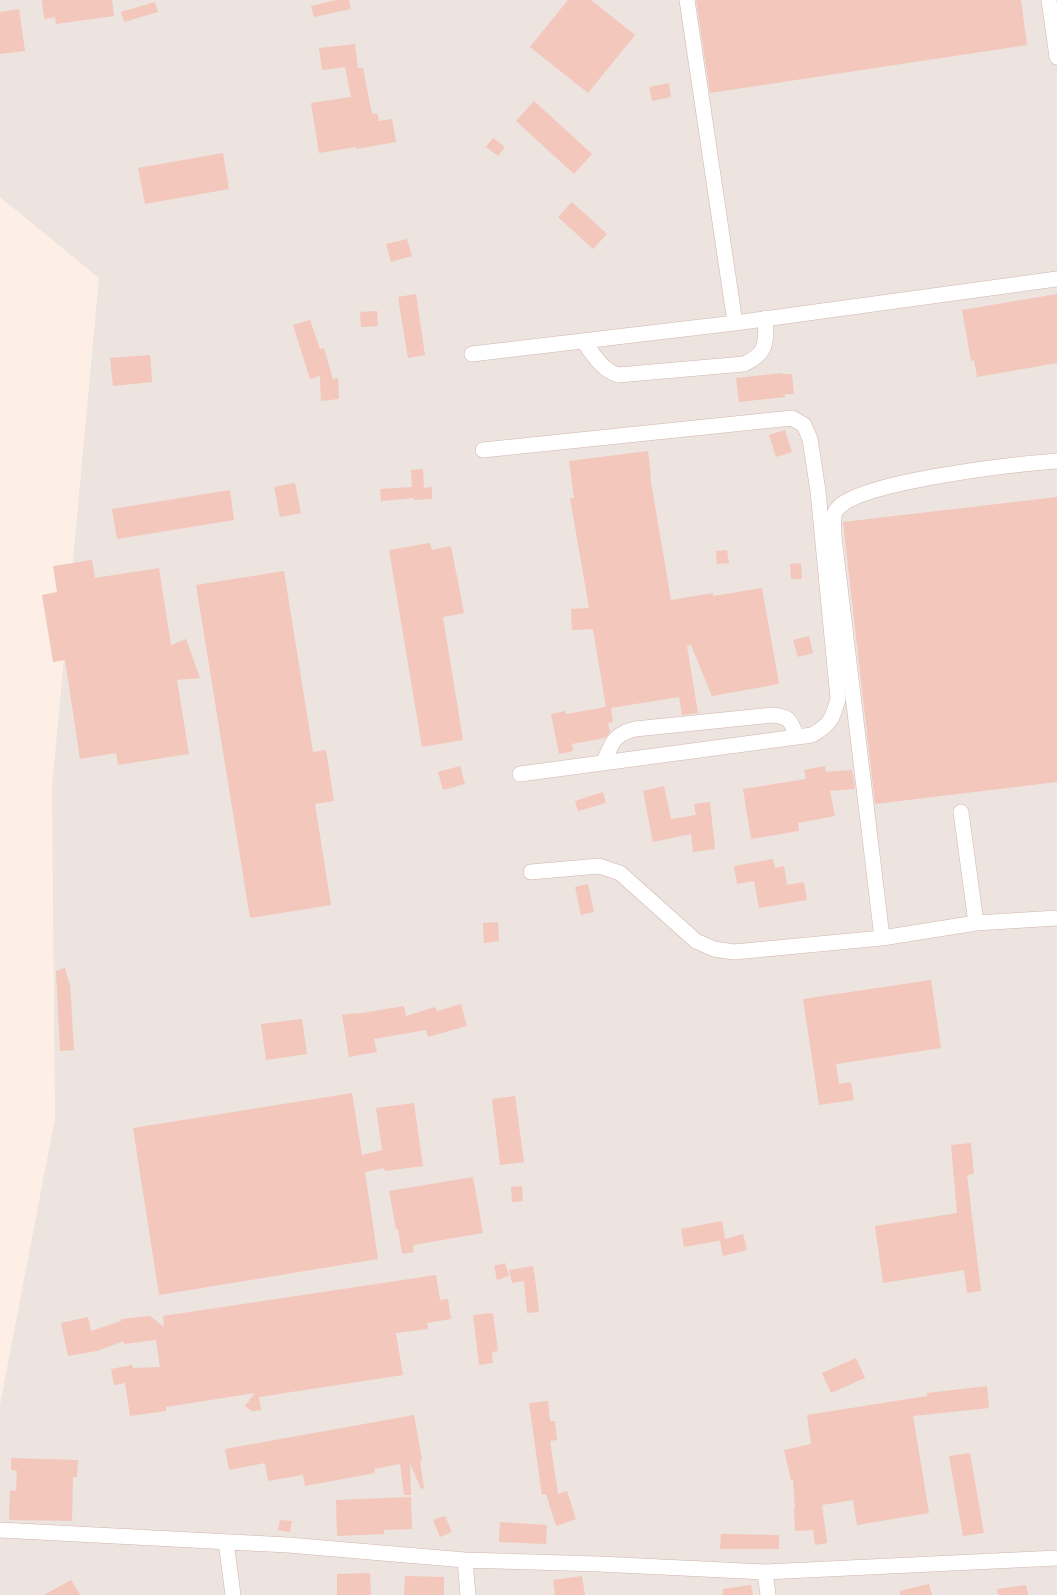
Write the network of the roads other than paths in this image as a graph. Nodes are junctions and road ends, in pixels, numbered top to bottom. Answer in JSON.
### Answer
{"nodes":[{"id":1,"x":687,"y":0,"type":"edge"},
{"id":2,"x":1049,"y":0,"type":"edge"},
{"id":3,"x":1057,"y":57,"type":"edge"},
{"id":4,"x":1057,"y":279,"type":"edge"},
{"id":5,"x":766,"y":318,"type":"junction"},
{"id":6,"x":735,"y":322,"type":"junction"},
{"id":7,"x":583,"y":341,"type":"junction"},
{"id":8,"x":472,"y":354,"type":"dead end"},
{"id":9,"x":483,"y":450,"type":"dead end"},
{"id":10,"x":1057,"y":461,"type":"edge"},
{"id":11,"x":796,"y":737,"type":"junction"},
{"id":12,"x":603,"y":763,"type":"junction"},
{"id":13,"x":520,"y":774,"type":"dead end"},
{"id":14,"x":961,"y":812,"type":"dead end"},
{"id":15,"x":531,"y":872,"type":"dead end"},
{"id":16,"x":1057,"y":918,"type":"edge"},
{"id":17,"x":976,"y":923,"type":"junction"},
{"id":18,"x":882,"y":938,"type":"junction"},
{"id":19,"x":0,"y":1530,"type":"edge"},
{"id":20,"x":226,"y":1542,"type":"junction"},
{"id":21,"x":1057,"y":1558,"type":"edge"},
{"id":22,"x":465,"y":1560,"type":"junction"},
{"id":23,"x":765,"y":1572,"type":"junction"},
{"id":24,"x":233,"y":1595,"type":"edge"},
{"id":25,"x":468,"y":1595,"type":"edge"},
{"id":26,"x":768,"y":1595,"type":"edge"}],
"edges":[{"from":1,"to":6,"type":"street"},
{"from":2,"to":3,"type":"street"},
{"from":4,"to":5,"type":"street"},
{"from":5,"to":6,"type":"street"},
{"from":5,"to":7,"type":"street"},
{"from":6,"to":7,"type":"street"},
{"from":7,"to":8,"type":"street"},
{"from":9,"to":11,"type":"street"},
{"from":10,"to":18,"type":"street"},
{"from":11,"to":12,"type":"street"},
{"from":11,"to":12,"type":"street"},
{"from":12,"to":13,"type":"street"},
{"from":14,"to":17,"type":"street"},
{"from":15,"to":18,"type":"street"},
{"from":16,"to":17,"type":"street"},
{"from":17,"to":18,"type":"street"},
{"from":19,"to":20,"type":"street"},
{"from":20,"to":22,"type":"street"},
{"from":20,"to":24,"type":"street"},
{"from":21,"to":23,"type":"street"},
{"from":22,"to":23,"type":"street"},
{"from":22,"to":25,"type":"street"},
{"from":23,"to":26,"type":"street"}]}
